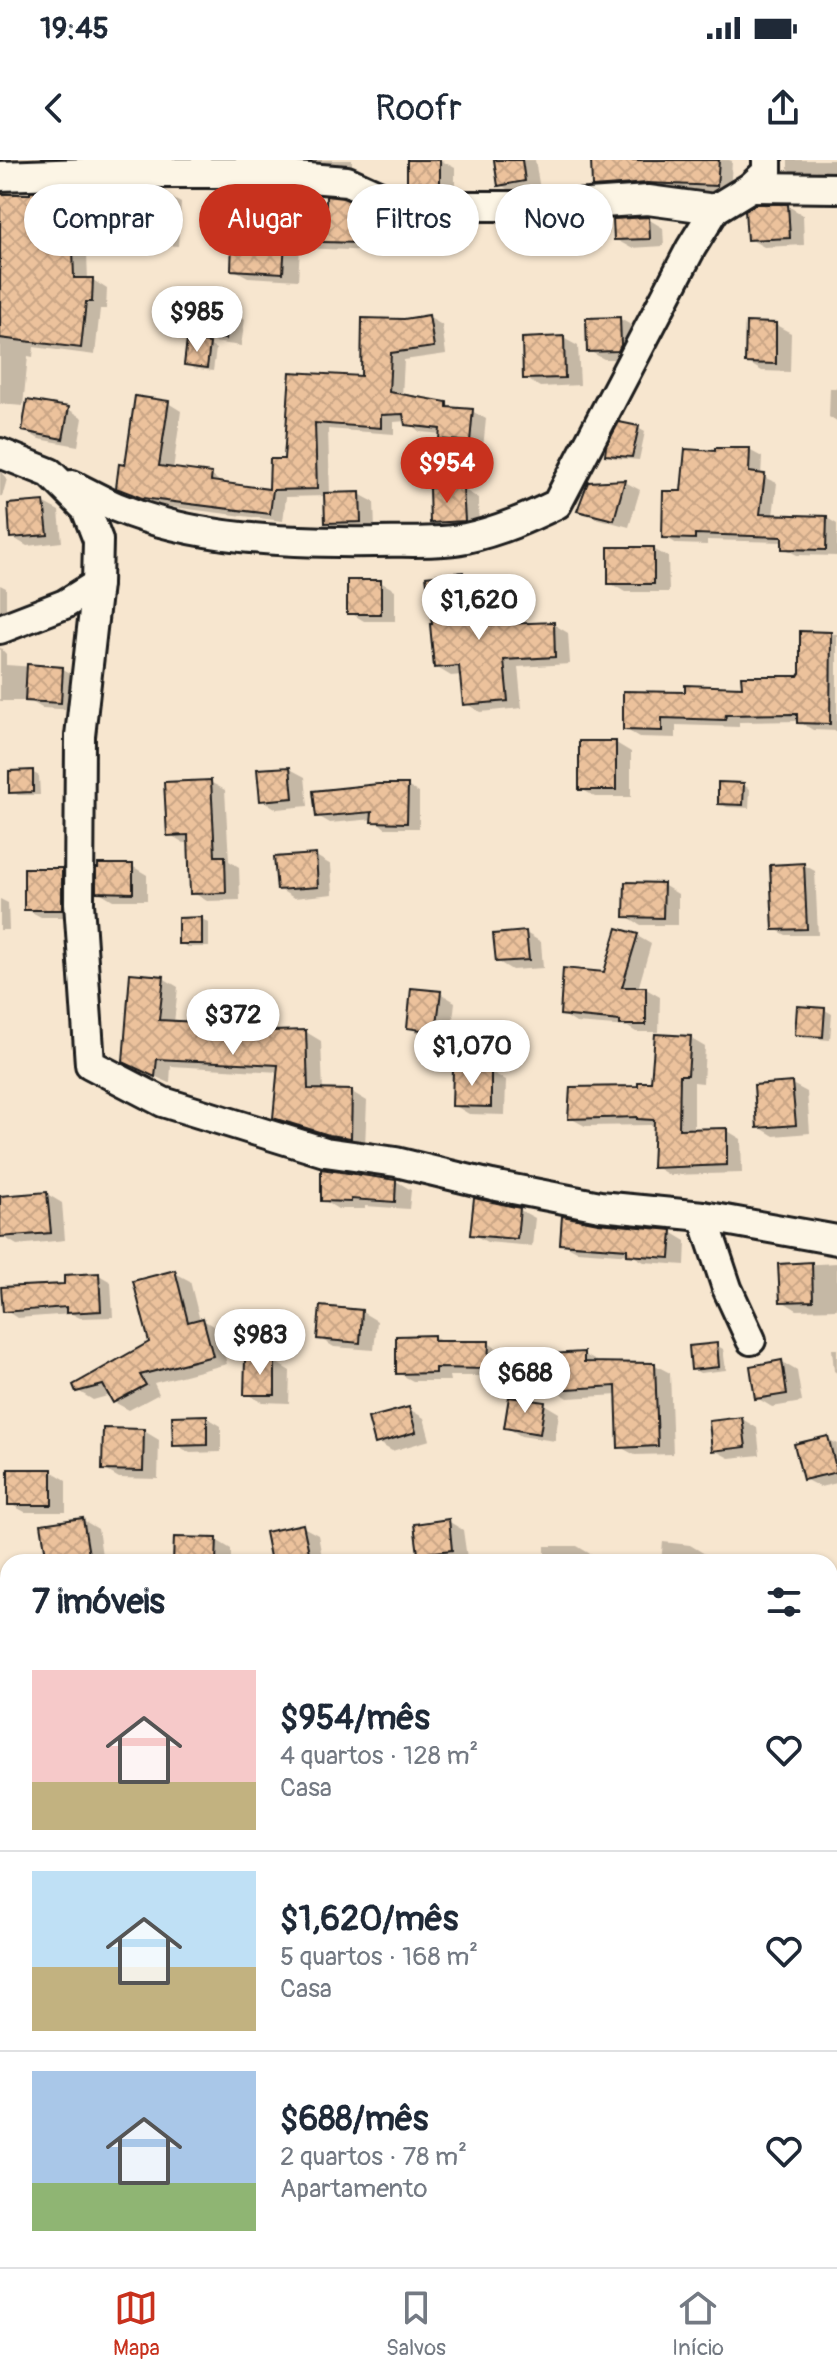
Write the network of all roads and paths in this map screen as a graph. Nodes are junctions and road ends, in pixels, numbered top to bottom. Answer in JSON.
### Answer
{"nodes":[{"id":1,"x":767,"y":160,"type":"edge"},
{"id":2,"x":0,"y":176,"type":"edge"},
{"id":3,"x":751,"y":187,"type":"junction"},
{"id":4,"x":837,"y":188,"type":"edge"},
{"id":5,"x":715,"y":209,"type":"junction"},
{"id":6,"x":0,"y":453,"type":"edge"},
{"id":7,"x":50,"y":473,"type":"junction"},
{"id":8,"x":97,"y":584,"type":"junction"},
{"id":9,"x":0,"y":629,"type":"edge"},
{"id":10,"x":703,"y":1216,"type":"junction"},
{"id":11,"x":837,"y":1240,"type":"edge"},
{"id":12,"x":751,"y":1340,"type":"dead end"}],
"edges":[{"from":1,"to":3,"type":"street"},
{"from":2,"to":5,"type":"street"},
{"from":3,"to":4,"type":"street"},
{"from":3,"to":5,"type":"street"},
{"from":5,"to":7,"type":"street"},
{"from":6,"to":7,"type":"street"},
{"from":7,"to":8,"type":"street"},
{"from":8,"to":9,"type":"street"},
{"from":8,"to":10,"type":"street"},
{"from":10,"to":11,"type":"street"},
{"from":10,"to":12,"type":"street"}]}
